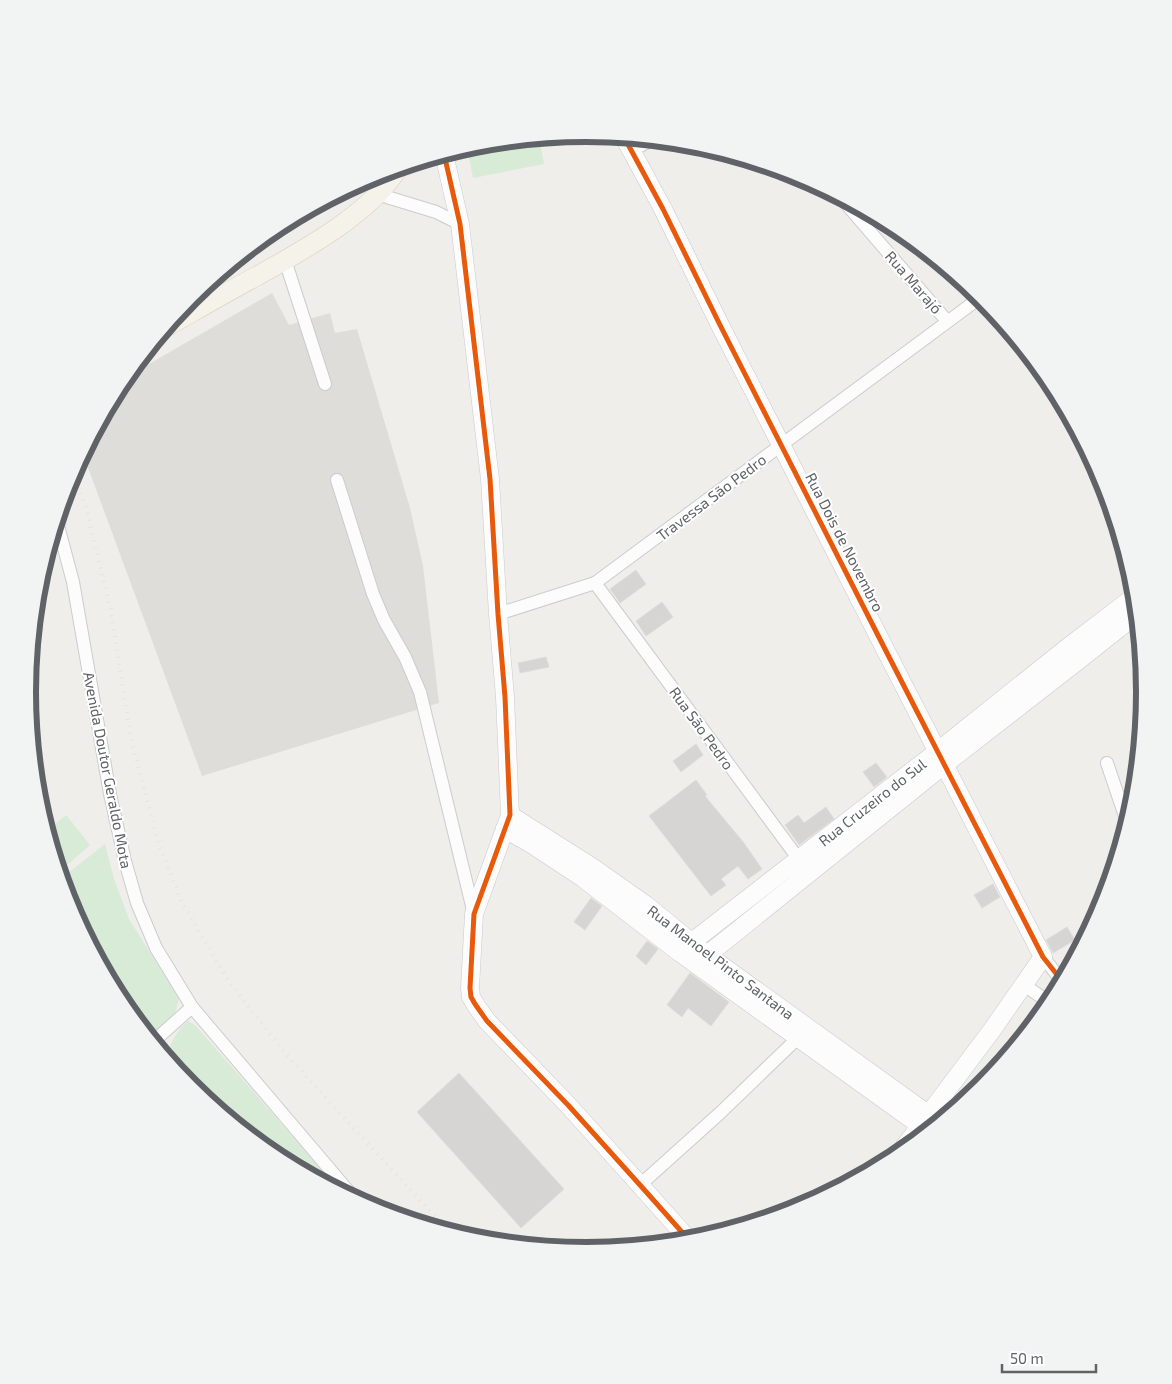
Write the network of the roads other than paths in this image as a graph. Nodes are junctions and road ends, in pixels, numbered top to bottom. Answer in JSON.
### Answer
{"nodes":[{"id":1,"x":628,"y":144,"type":"edge"},
{"id":2,"x":446,"y":161,"type":"edge"},
{"id":3,"x":389,"y":179,"type":"edge"},
{"id":4,"x":377,"y":194,"type":"junction"},
{"id":5,"x":853,"y":212,"type":"edge"},
{"id":6,"x":460,"y":224,"type":"junction"},
{"id":7,"x":285,"y":260,"type":"junction"},
{"id":8,"x":974,"y":302,"type":"edge"},
{"id":9,"x":185,"y":316,"type":"edge"},
{"id":10,"x":947,"y":321,"type":"junction"},
{"id":11,"x":325,"y":384,"type":"dead end"},
{"id":12,"x":782,"y":444,"type":"junction"},
{"id":13,"x":337,"y":480,"type":"dead end"},
{"id":14,"x":60,"y":533,"type":"edge"},
{"id":15,"x":595,"y":583,"type":"junction"},
{"id":16,"x":1128,"y":602,"type":"edge"},
{"id":17,"x":498,"y":614,"type":"junction"},
{"id":18,"x":1131,"y":618,"type":"edge"},
{"id":19,"x":1053,"y":670,"type":"junction"},
{"id":20,"x":941,"y":758,"type":"junction"},
{"id":21,"x":1108,"y":763,"type":"dead end"},
{"id":22,"x":1123,"y":809,"type":"edge"},
{"id":23,"x":508,"y":822,"type":"junction"},
{"id":24,"x":799,"y":859,"type":"junction"},
{"id":25,"x":810,"y":873,"type":"junction"},
{"id":26,"x":474,"y":914,"type":"junction"},
{"id":27,"x":686,"y":947,"type":"junction"},
{"id":28,"x":1043,"y":957,"type":"junction"},
{"id":29,"x":702,"y":959,"type":"junction"},
{"id":30,"x":1057,"y":975,"type":"edge"},
{"id":31,"x":1024,"y":985,"type":"junction"},
{"id":32,"x":1042,"y":998,"type":"edge"},
{"id":33,"x":192,"y":1007,"type":"junction"},
{"id":34,"x":803,"y":1033,"type":"junction"},
{"id":35,"x":158,"y":1037,"type":"edge"},
{"id":36,"x":932,"y":1119,"type":"edge"},
{"id":37,"x":928,"y":1122,"type":"edge"},
{"id":38,"x":640,"y":1185,"type":"junction"},
{"id":39,"x":345,"y":1186,"type":"edge"},
{"id":40,"x":682,"y":1233,"type":"edge"}],
"edges":[{"from":1,"to":12,"type":"street","name":"Rua Dois de Novembro"},
{"from":2,"to":6,"type":"street"},
{"from":3,"to":4,"type":"main road"},
{"from":4,"to":6,"type":"street"},
{"from":4,"to":7,"type":"main road"},
{"from":5,"to":10,"type":"street","name":"Rua Marajó"},
{"from":6,"to":17,"type":"street"},
{"from":7,"to":9,"type":"main road"},
{"from":7,"to":11,"type":"street"},
{"from":8,"to":10,"type":"street","name":"Travessa São Pedro"},
{"from":10,"to":12,"type":"street","name":"Travessa São Pedro"},
{"from":12,"to":15,"type":"street","name":"Travessa São Pedro"},
{"from":12,"to":20,"type":"street","name":"Rua Dois de Novembro"},
{"from":13,"to":26,"type":"street"},
{"from":14,"to":33,"type":"street","name":"Avenida Doutor Geraldo Mota"},
{"from":15,"to":17,"type":"street","name":"Travessa São Pedro"},
{"from":15,"to":24,"type":"street","name":"Rua São Pedro"},
{"from":16,"to":19,"type":"street","name":"Rua Cruzeiro do Sul"},
{"from":17,"to":23,"type":"street"},
{"from":18,"to":19,"type":"street","name":"Rua Cruzeiro do Sul"},
{"from":19,"to":20,"type":"street","name":"Rua Cruzeiro do Sul"},
{"from":20,"to":24,"type":"street","name":"Rua Cruzeiro do Sul"},
{"from":20,"to":25,"type":"street","name":"Rua Cruzeiro do Sul"},
{"from":20,"to":28,"type":"street","name":"Rua Dois de Novembro"},
{"from":21,"to":22,"type":"street"},
{"from":23,"to":26,"type":"street"},
{"from":23,"to":27,"type":"street","name":"Rua Manoel Pinto Santana"},
{"from":24,"to":25,"type":"street","name":"Rua São Pedro"},
{"from":24,"to":27,"type":"street","name":"Rua Cruzeiro do Sul"},
{"from":25,"to":29,"type":"street","name":"Rua Cruzeiro do Sul"},
{"from":26,"to":38,"type":"street"},
{"from":27,"to":29,"type":"street","name":"Rua Manoel Pinto Santana"},
{"from":28,"to":30,"type":"street"},
{"from":28,"to":31,"type":"street"},
{"from":29,"to":34,"type":"street","name":"Rua Manoel Pinto Santana"},
{"from":31,"to":32,"type":"street"},
{"from":31,"to":36,"type":"street"},
{"from":33,"to":35,"type":"street"},
{"from":33,"to":39,"type":"street","name":"Avenida Doutor Geraldo Mota"},
{"from":34,"to":37,"type":"street","name":"Rua Manoel Pinto Santana"},
{"from":34,"to":38,"type":"street"},
{"from":38,"to":40,"type":"street"}]}
